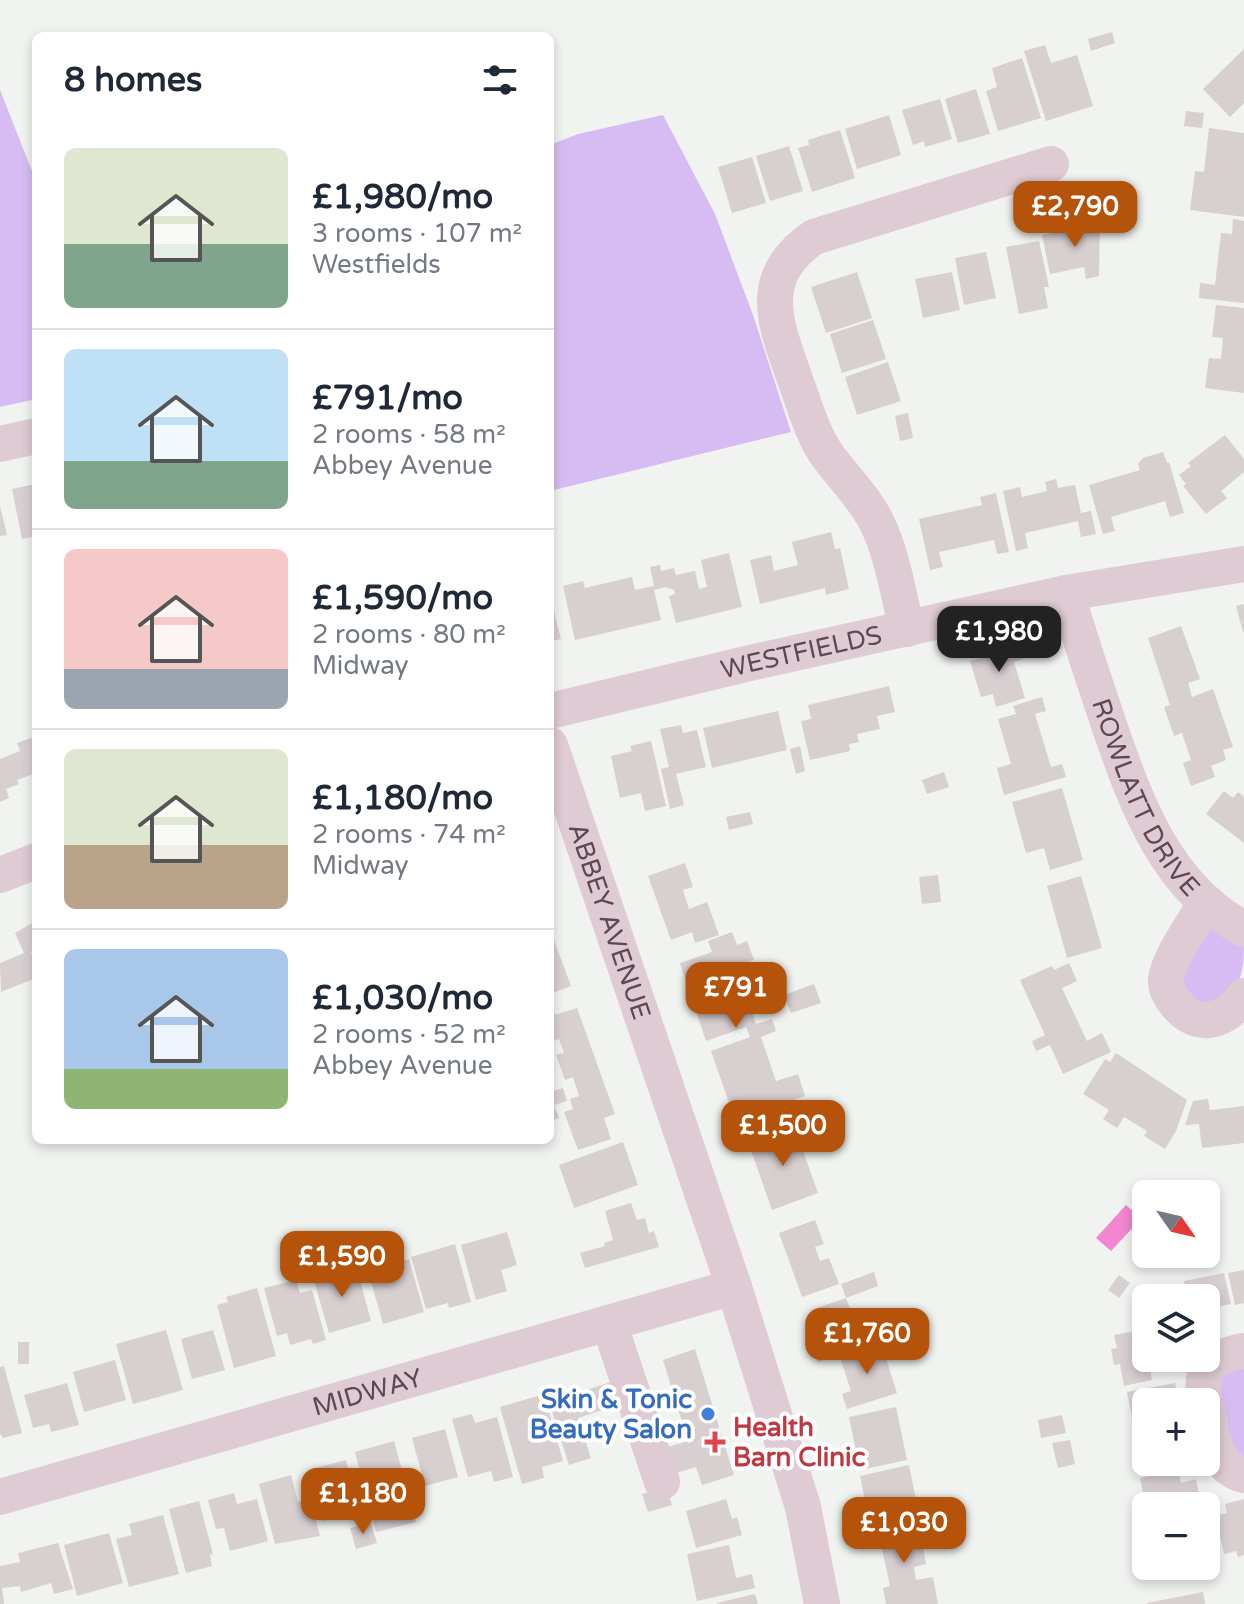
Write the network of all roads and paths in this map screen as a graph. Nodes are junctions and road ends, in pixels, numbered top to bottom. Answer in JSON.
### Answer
{"nodes":[{"id":1,"x":1051,"y":164,"type":"dead end"},
{"id":2,"x":32,"y":437,"type":"edge"},
{"id":3,"x":0,"y":444,"type":"edge"},
{"id":4,"x":1244,"y":564,"type":"edge"},
{"id":5,"x":1066,"y":593,"type":"junction"},
{"id":6,"x":907,"y":629,"type":"junction"},
{"id":7,"x":554,"y":710,"type":"edge"},
{"id":8,"x":554,"y":757,"type":"edge"},
{"id":9,"x":32,"y":863,"type":"edge"},
{"id":10,"x":0,"y":875,"type":"edge"},
{"id":11,"x":1206,"y":902,"type":"junction"},
{"id":12,"x":1244,"y":929,"type":"edge"},
{"id":13,"x":1244,"y":996,"type":"edge"},
{"id":14,"x":734,"y":1287,"type":"junction"},
{"id":15,"x":609,"y":1323,"type":"junction"},
{"id":16,"x":1244,"y":1351,"type":"edge"},
{"id":17,"x":1204,"y":1388,"type":"edge"},
{"id":18,"x":1220,"y":1458,"type":"edge"},
{"id":19,"x":1244,"y":1475,"type":"edge"},
{"id":20,"x":662,"y":1482,"type":"dead end"},
{"id":21,"x":0,"y":1497,"type":"edge"},
{"id":22,"x":822,"y":1604,"type":"edge"}],
"edges":[{"from":1,"to":6,"type":"street"},
{"from":2,"to":3,"type":"street"},
{"from":4,"to":5,"type":"street","name":"WESTFIELDS"},
{"from":5,"to":6,"type":"street","name":"WESTFIELDS"},
{"from":5,"to":11,"type":"street","name":"ROWLATT DRIVE"},
{"from":6,"to":7,"type":"street","name":"WESTFIELDS"},
{"from":8,"to":14,"type":"street","name":"ABBEY AVENUE"},
{"from":9,"to":10,"type":"street"},
{"from":11,"to":12,"type":"street","name":"ROWLATT DRIVE"},
{"from":11,"to":13,"type":"street","name":"ROWLATT DRIVE"},
{"from":14,"to":15,"type":"street","name":"MIDWAY"},
{"from":14,"to":22,"type":"street","name":"ABBEY AVENUE"},
{"from":15,"to":20,"type":"street"},
{"from":15,"to":21,"type":"street","name":"MIDWAY"},
{"from":16,"to":17,"type":"street"},
{"from":18,"to":19,"type":"street"}]}
